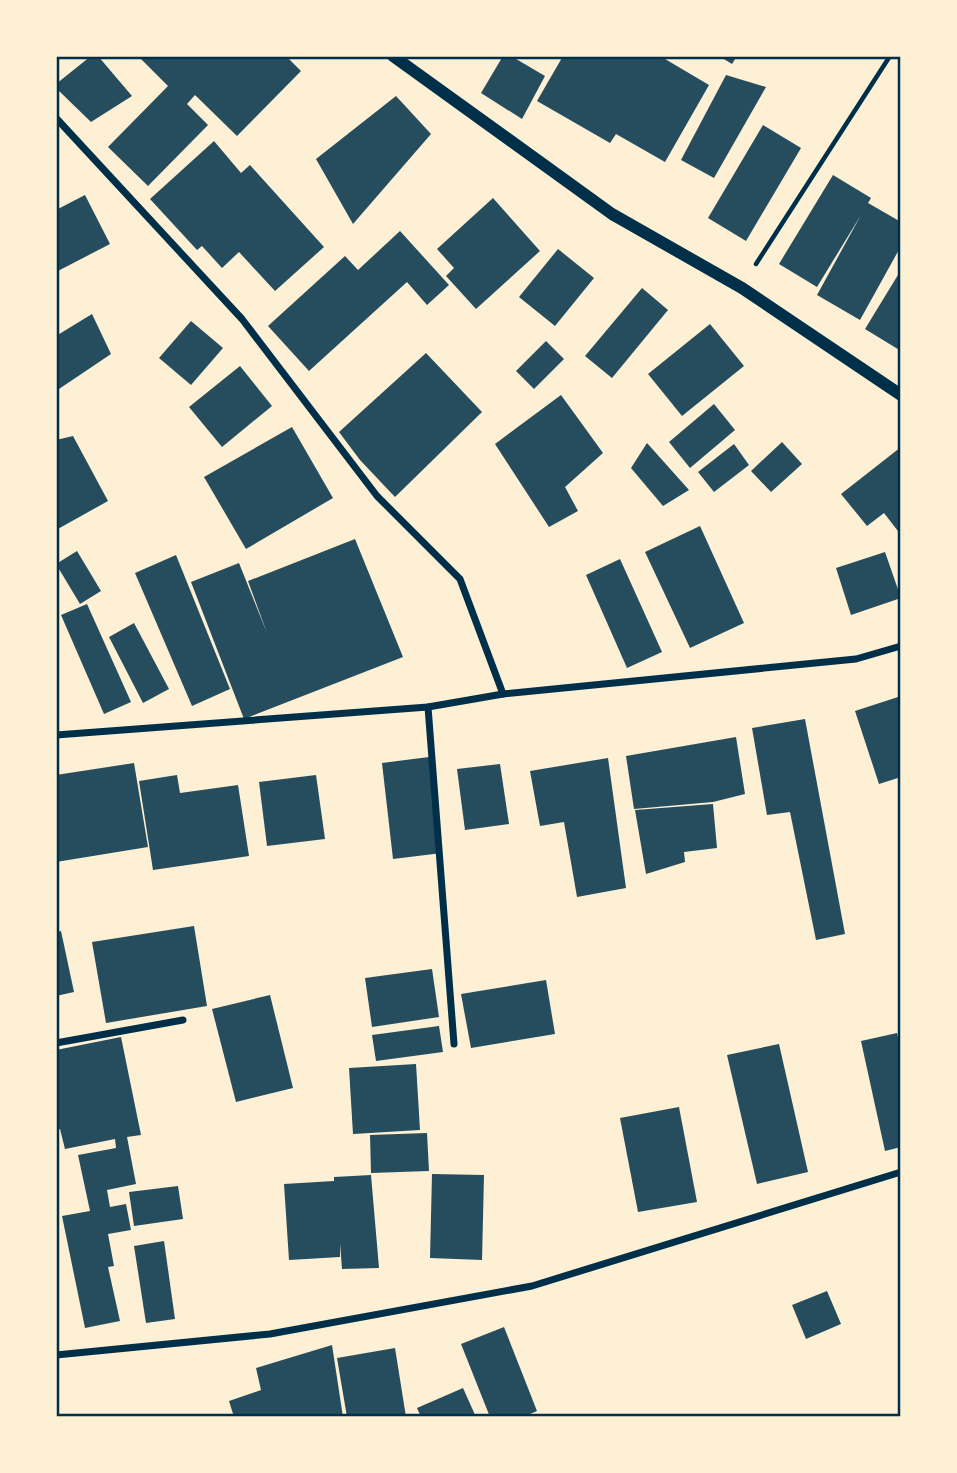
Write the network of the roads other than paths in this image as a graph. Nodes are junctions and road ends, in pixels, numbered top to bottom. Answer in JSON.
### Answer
{"nodes":[{"id":1,"x":393,"y":56,"type":"edge"},
{"id":2,"x":56,"y":118,"type":"edge"},
{"id":3,"x":901,"y":394,"type":"edge"},
{"id":4,"x":901,"y":646,"type":"edge"},
{"id":5,"x":503,"y":694,"type":"junction"},
{"id":6,"x":428,"y":707,"type":"junction"},
{"id":7,"x":56,"y":735,"type":"edge"},
{"id":8,"x":183,"y":1020,"type":"dead end"},
{"id":9,"x":56,"y":1044,"type":"edge"},
{"id":10,"x":454,"y":1044,"type":"dead end"},
{"id":11,"x":901,"y":1172,"type":"edge"},
{"id":12,"x":56,"y":1355,"type":"edge"}],
"edges":[{"from":1,"to":3,"type":"street"},
{"from":2,"to":5,"type":"street"},
{"from":4,"to":5,"type":"street"},
{"from":5,"to":6,"type":"street"},
{"from":6,"to":7,"type":"street"},
{"from":6,"to":10,"type":"street"},
{"from":8,"to":9,"type":"street"},
{"from":11,"to":12,"type":"street"}]}
